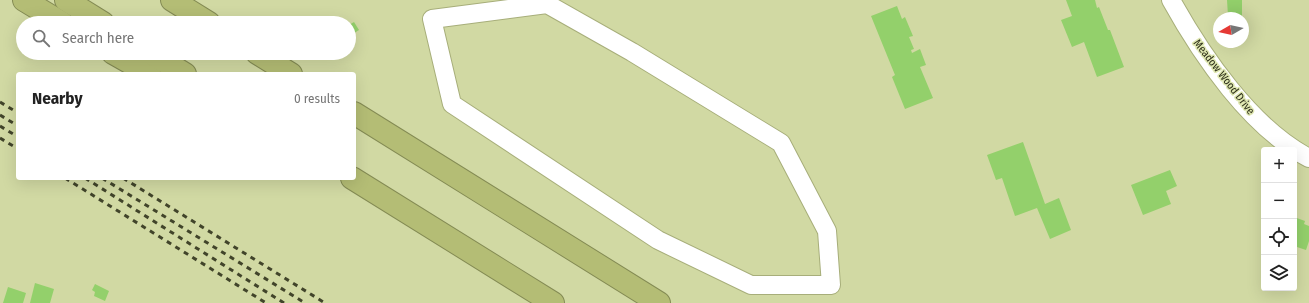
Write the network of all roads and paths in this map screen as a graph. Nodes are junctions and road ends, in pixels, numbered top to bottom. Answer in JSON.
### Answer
{"nodes":[{"id":1,"x":24,"y":0,"type":"edge"},
{"id":2,"x":66,"y":0,"type":"edge"},
{"id":3,"x":172,"y":0,"type":"edge"},
{"id":4,"x":1171,"y":0,"type":"edge"},
{"id":5,"x":50,"y":16,"type":"edge"},
{"id":6,"x":92,"y":16,"type":"edge"},
{"id":7,"x":198,"y":16,"type":"edge"},
{"id":8,"x":125,"y":60,"type":"edge"},
{"id":9,"x":162,"y":60,"type":"edge"},
{"id":10,"x":268,"y":60,"type":"edge"},
{"id":11,"x":146,"y":72,"type":"edge"},
{"id":12,"x":182,"y":72,"type":"edge"},
{"id":13,"x":288,"y":72,"type":"edge"},
{"id":14,"x":356,"y":114,"type":"edge"},
{"id":15,"x":1309,"y":158,"type":"edge"},
{"id":16,"x":355,"y":180,"type":"edge"},
{"id":17,"x":831,"y":285,"type":"joint"},
{"id":18,"x":553,"y":303,"type":"edge"},
{"id":19,"x":659,"y":303,"type":"edge"}],
"edges":[{"from":1,"to":5,"type":"highway"},
{"from":2,"to":6,"type":"highway"},
{"from":3,"to":7,"type":"highway"},
{"from":4,"to":15,"type":"street","name":"Meadow Wood Drive"},
{"from":8,"to":11,"type":"highway"},
{"from":9,"to":12,"type":"highway"},
{"from":10,"to":13,"type":"highway"},
{"from":14,"to":19,"type":"highway"},
{"from":16,"to":18,"type":"highway"},
{"from":17,"to":17,"type":"street"}]}
